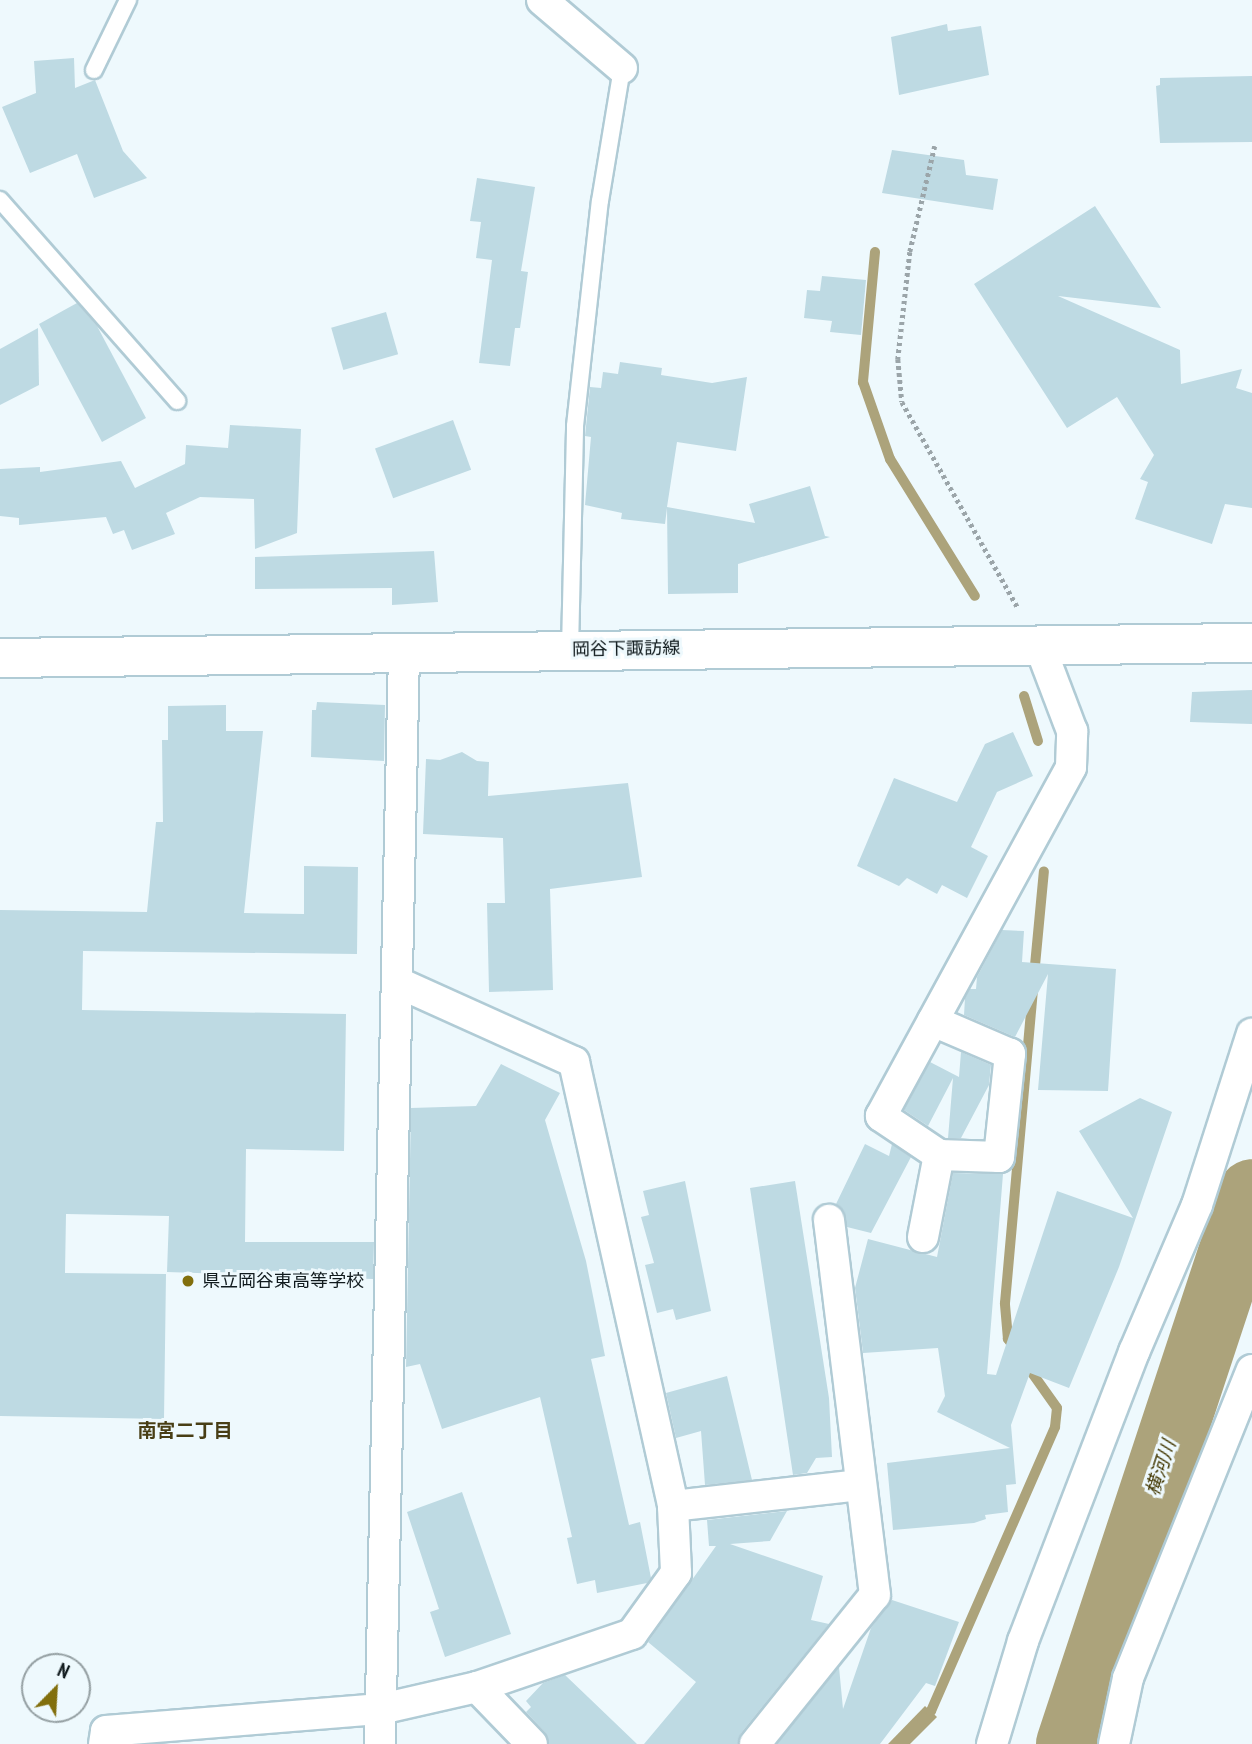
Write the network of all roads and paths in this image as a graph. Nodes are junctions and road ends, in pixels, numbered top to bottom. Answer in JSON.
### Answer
{"nodes":[{"id":1,"x":128,"y":0,"type":"edge"},
{"id":2,"x":541,"y":0,"type":"edge"},
{"id":3,"x":622,"y":68,"type":"joint"},
{"id":4,"x":94,"y":70,"type":"dead end"},
{"id":5,"x":935,"y":146,"type":"dead end"},
{"id":6,"x":0,"y":200,"type":"edge"},
{"id":7,"x":177,"y":401,"type":"dead end"},
{"id":8,"x":1252,"y":643,"type":"edge"},
{"id":9,"x":1039,"y":644,"type":"junction"},
{"id":10,"x":569,"y":650,"type":"junction"},
{"id":11,"x":404,"y":652,"type":"junction"},
{"id":12,"x":0,"y":658,"type":"edge"},
{"id":13,"x":399,"y":983,"type":"junction"},
{"id":14,"x":933,"y":1021,"type":"junction"},
{"id":15,"x":1252,"y":1034,"type":"edge"},
{"id":16,"x":939,"y":1156,"type":"junction"},
{"id":17,"x":829,"y":1220,"type":"dead end"},
{"id":18,"x":923,"y":1237,"type":"dead end"},
{"id":19,"x":1252,"y":1370,"type":"edge"},
{"id":20,"x":861,"y":1485,"type":"junction"},
{"id":21,"x":673,"y":1506,"type":"junction"},
{"id":22,"x":477,"y":1688,"type":"junction"},
{"id":23,"x":381,"y":1709,"type":"junction"},
{"id":24,"x":104,"y":1744,"type":"edge"},
{"id":25,"x":380,"y":1744,"type":"edge"},
{"id":26,"x":532,"y":1744,"type":"edge"},
{"id":27,"x":755,"y":1744,"type":"edge"},
{"id":28,"x":992,"y":1744,"type":"edge"},
{"id":29,"x":1114,"y":1744,"type":"edge"}],
"edges":[{"from":1,"to":4,"type":"lane"},
{"from":2,"to":3,"type":"street"},
{"from":3,"to":10,"type":"lane"},
{"from":5,"to":9,"type":"path"},
{"from":6,"to":7,"type":"lane"},
{"from":8,"to":9,"type":"main road","name":"岡谷下諏訪線"},
{"from":9,"to":10,"type":"main road","name":"岡谷下諏訪線"},
{"from":9,"to":14,"type":"street"},
{"from":10,"to":11,"type":"main road","name":"岡谷下諏訪線"},
{"from":11,"to":12,"type":"main road","name":"岡谷下諏訪線"},
{"from":11,"to":13,"type":"street"},
{"from":13,"to":21,"type":"street"},
{"from":13,"to":23,"type":"street"},
{"from":14,"to":16,"type":"street"},
{"from":14,"to":16,"type":"street"},
{"from":15,"to":28,"type":"street"},
{"from":16,"to":18,"type":"street"},
{"from":17,"to":20,"type":"street"},
{"from":19,"to":29,"type":"street"},
{"from":20,"to":21,"type":"street"},
{"from":20,"to":27,"type":"street"},
{"from":21,"to":22,"type":"street"},
{"from":22,"to":23,"type":"street"},
{"from":22,"to":26,"type":"street"},
{"from":23,"to":24,"type":"street"},
{"from":23,"to":25,"type":"street"}]}
